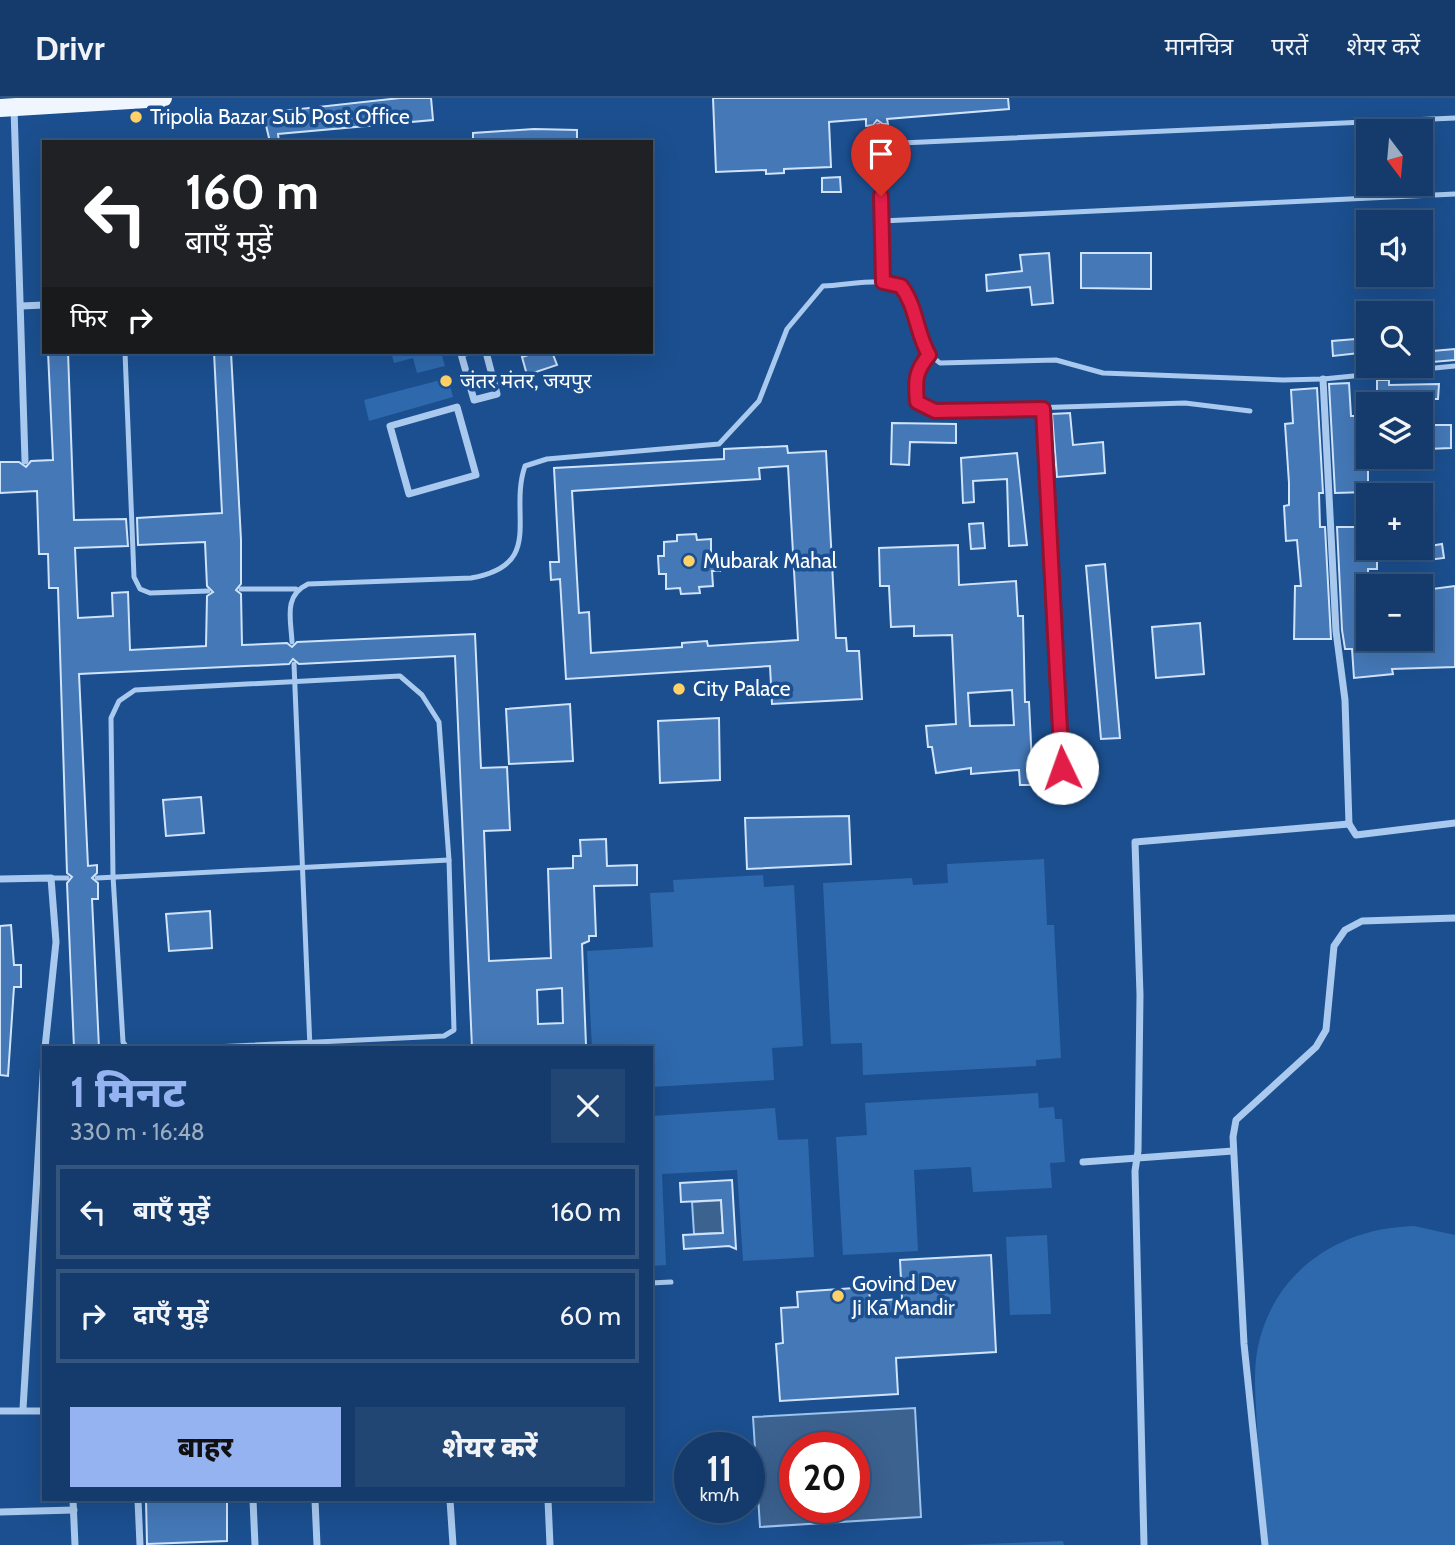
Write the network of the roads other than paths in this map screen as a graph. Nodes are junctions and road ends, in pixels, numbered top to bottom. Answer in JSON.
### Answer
{"nodes":[{"id":1,"x":163,"y":98,"type":"edge"},
{"id":2,"x":7,"y":108,"type":"edge"},
{"id":3,"x":1455,"y":118,"type":"edge"},
{"id":4,"x":878,"y":125,"type":"dead end"},
{"id":5,"x":879,"y":144,"type":"junction"},
{"id":6,"x":1455,"y":194,"type":"edge"},
{"id":7,"x":882,"y":221,"type":"junction"},
{"id":8,"x":883,"y":282,"type":"junction"},
{"id":9,"x":42,"y":305,"type":"edge"},
{"id":10,"x":21,"y":306,"type":"junction"},
{"id":11,"x":125,"y":354,"type":"edge"},
{"id":12,"x":461,"y":354,"type":"edge"},
{"id":13,"x":487,"y":354,"type":"edge"},
{"id":14,"x":929,"y":355,"type":"junction"},
{"id":15,"x":1455,"y":366,"type":"edge"},
{"id":16,"x":1324,"y":379,"type":"junction"},
{"id":17,"x":1043,"y":409,"type":"junction"},
{"id":18,"x":1250,"y":411,"type":"dead end"},
{"id":19,"x":25,"y":461,"type":"dead end"},
{"id":20,"x":476,"y":475,"type":"joint"},
{"id":21,"x":241,"y":589,"type":"dead end"},
{"id":22,"x":296,"y":590,"type":"junction"},
{"id":23,"x":208,"y":591,"type":"dead end"},
{"id":24,"x":292,"y":642,"type":"dead end"},
{"id":25,"x":294,"y":664,"type":"dead end"},
{"id":26,"x":295,"y":682,"type":"junction"},
{"id":27,"x":1062,"y":768,"type":"dead end"},
{"id":28,"x":1455,"y":823,"type":"edge"},
{"id":29,"x":1349,"y":824,"type":"junction"},
{"id":30,"x":449,"y":860,"type":"junction"},
{"id":31,"x":303,"y":868,"type":"junction"},
{"id":32,"x":113,"y":876,"type":"junction"},
{"id":33,"x":97,"y":877,"type":"dead end"},
{"id":34,"x":0,"y":878,"type":"edge"},
{"id":35,"x":51,"y":878,"type":"junction"},
{"id":36,"x":67,"y":878,"type":"dead end"},
{"id":37,"x":1455,"y":918,"type":"edge"},
{"id":38,"x":310,"y":1045,"type":"edge"},
{"id":39,"x":45,"y":1046,"type":"edge"},
{"id":40,"x":126,"y":1046,"type":"edge"},
{"id":41,"x":271,"y":1046,"type":"edge"},
{"id":42,"x":42,"y":1092,"type":"edge"},
{"id":43,"x":1233,"y":1151,"type":"junction"},
{"id":44,"x":1137,"y":1158,"type":"junction"},
{"id":45,"x":1083,"y":1162,"type":"dead end"},
{"id":46,"x":671,"y":1282,"type":"dead end"},
{"id":47,"x":653,"y":1283,"type":"edge"},
{"id":48,"x":23,"y":1409,"type":"junction"},
{"id":49,"x":0,"y":1411,"type":"edge"},
{"id":50,"x":42,"y":1411,"type":"edge"},
{"id":51,"x":74,"y":1501,"type":"edge"},
{"id":52,"x":138,"y":1501,"type":"edge"},
{"id":53,"x":253,"y":1501,"type":"edge"},
{"id":54,"x":315,"y":1501,"type":"edge"},
{"id":55,"x":450,"y":1501,"type":"edge"},
{"id":56,"x":548,"y":1501,"type":"edge"},
{"id":57,"x":74,"y":1510,"type":"junction"},
{"id":58,"x":0,"y":1512,"type":"edge"},
{"id":59,"x":75,"y":1545,"type":"edge"},
{"id":60,"x":139,"y":1545,"type":"edge"},
{"id":61,"x":255,"y":1545,"type":"edge"},
{"id":62,"x":317,"y":1545,"type":"edge"},
{"id":63,"x":453,"y":1545,"type":"edge"},
{"id":64,"x":550,"y":1545,"type":"edge"},
{"id":65,"x":1144,"y":1545,"type":"edge"},
{"id":66,"x":1265,"y":1545,"type":"edge"}],
"edges":[{"from":1,"to":2,"type":"main road"},
{"from":2,"to":10,"type":"street"},
{"from":3,"to":5,"type":"lane"},
{"from":4,"to":5,"type":"lane"},
{"from":5,"to":7,"type":"lane"},
{"from":6,"to":7,"type":"lane"},
{"from":7,"to":8,"type":"lane"},
{"from":8,"to":14,"type":"lane"},
{"from":8,"to":22,"type":"lane"},
{"from":9,"to":10,"type":"street"},
{"from":10,"to":19,"type":"street"},
{"from":11,"to":23,"type":"lane"},
{"from":12,"to":13,"type":"street"},
{"from":14,"to":16,"type":"lane"},
{"from":14,"to":17,"type":"lane"},
{"from":15,"to":16,"type":"lane"},
{"from":16,"to":29,"type":"street"},
{"from":17,"to":18,"type":"lane"},
{"from":17,"to":27,"type":"lane"},
{"from":20,"to":20,"type":"street"},
{"from":21,"to":22,"type":"lane"},
{"from":22,"to":24,"type":"lane"},
{"from":25,"to":26,"type":"lane"},
{"from":26,"to":30,"type":"lane"},
{"from":26,"to":31,"type":"lane"},
{"from":26,"to":32,"type":"lane"},
{"from":28,"to":29,"type":"street"},
{"from":29,"to":44,"type":"street"},
{"from":30,"to":31,"type":"lane"},
{"from":30,"to":38,"type":"lane"},
{"from":31,"to":32,"type":"lane"},
{"from":31,"to":38,"type":"lane"},
{"from":32,"to":33,"type":"lane"},
{"from":32,"to":40,"type":"lane"},
{"from":34,"to":35,"type":"street"},
{"from":35,"to":36,"type":"lane"},
{"from":35,"to":39,"type":"street"},
{"from":37,"to":43,"type":"street"},
{"from":38,"to":41,"type":"lane"},
{"from":42,"to":48,"type":"street"},
{"from":43,"to":44,"type":"street"},
{"from":43,"to":66,"type":"street"},
{"from":44,"to":45,"type":"street"},
{"from":44,"to":65,"type":"street"},
{"from":46,"to":47,"type":"lane"},
{"from":48,"to":49,"type":"street"},
{"from":48,"to":50,"type":"street"},
{"from":51,"to":57,"type":"street"},
{"from":52,"to":60,"type":"street"},
{"from":53,"to":61,"type":"street"},
{"from":54,"to":62,"type":"street"},
{"from":55,"to":63,"type":"street"},
{"from":56,"to":64,"type":"street"},
{"from":57,"to":58,"type":"street"},
{"from":57,"to":59,"type":"street"}]}
